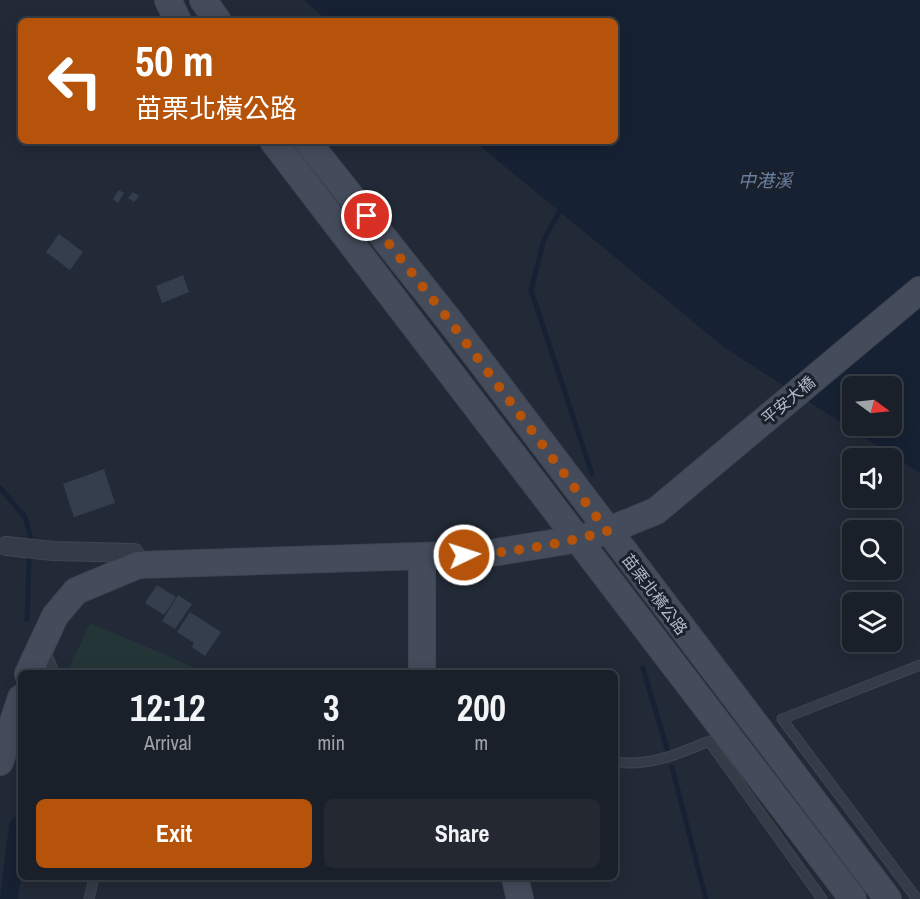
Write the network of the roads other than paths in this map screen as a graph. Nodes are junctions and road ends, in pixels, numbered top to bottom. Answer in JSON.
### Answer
{"nodes":[{"id":1,"x":168,"y":0,"type":"edge"},
{"id":2,"x":203,"y":0,"type":"edge"},
{"id":3,"x":177,"y":18,"type":"edge"},
{"id":4,"x":216,"y":18,"type":"edge"},
{"id":5,"x":276,"y":144,"type":"edge"},
{"id":6,"x":309,"y":144,"type":"edge"},
{"id":7,"x":920,"y":290,"type":"edge"},
{"id":8,"x":607,"y":531,"type":"junction"},
{"id":9,"x":578,"y":539,"type":"junction"},
{"id":10,"x":12,"y":547,"type":"dead end"},
{"id":11,"x":422,"y":556,"type":"junction"},
{"id":12,"x":138,"y":565,"type":"junction"},
{"id":13,"x":38,"y":650,"type":"junction"},
{"id":14,"x":920,"y":665,"type":"edge"},
{"id":15,"x":30,"y":670,"type":"edge"},
{"id":16,"x":53,"y":670,"type":"edge"},
{"id":17,"x":422,"y":670,"type":"edge"},
{"id":18,"x":18,"y":707,"type":"edge"},
{"id":19,"x":0,"y":762,"type":"edge"},
{"id":20,"x":618,"y":762,"type":"edge"},
{"id":21,"x":94,"y":880,"type":"edge"},
{"id":22,"x":515,"y":880,"type":"edge"},
{"id":23,"x":89,"y":899,"type":"edge"},
{"id":24,"x":520,"y":899,"type":"edge"},
{"id":25,"x":822,"y":899,"type":"edge"},
{"id":26,"x":853,"y":899,"type":"edge"},
{"id":27,"x":888,"y":899,"type":"edge"},
{"id":28,"x":918,"y":899,"type":"edge"}],
"edges":[{"from":1,"to":3,"type":"main road"},
{"from":2,"to":4,"type":"main road"},
{"from":5,"to":9,"type":"main road","name":"苗栗北橫公路"},
{"from":6,"to":8,"type":"main road","name":"苗栗北橫公路"},
{"from":7,"to":8,"type":"main road","name":"平安大橋"},
{"from":8,"to":9,"type":"main road","name":"平安大橋"},
{"from":8,"to":27,"type":"main road","name":"苗栗北橫公路"},
{"from":9,"to":11,"type":"main road","name":"平安大橋"},
{"from":9,"to":26,"type":"main road","name":"苗栗北橫公路"},
{"from":10,"to":12,"type":"street"},
{"from":11,"to":12,"type":"main road","name":"平安大橋"},
{"from":11,"to":17,"type":"main road"},
{"from":12,"to":13,"type":"main road"},
{"from":13,"to":15,"type":"main road"},
{"from":13,"to":16,"type":"lane"},
{"from":14,"to":28,"type":"lane"},
{"from":18,"to":19,"type":"main road"},
{"from":20,"to":25,"type":"lane"},
{"from":21,"to":23,"type":"lane"},
{"from":22,"to":24,"type":"main road"}]}
